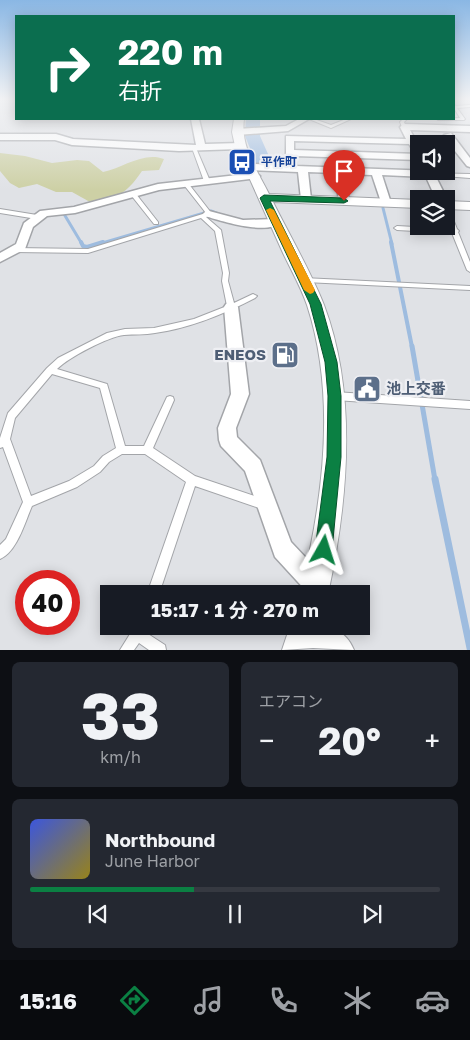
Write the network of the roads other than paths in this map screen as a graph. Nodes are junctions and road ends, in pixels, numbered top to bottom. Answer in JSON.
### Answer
{"nodes":[{"id":1,"x":195,"y":129,"type":"edge"},
{"id":2,"x":271,"y":129,"type":"edge"},
{"id":3,"x":288,"y":129,"type":"edge"},
{"id":4,"x":238,"y":132,"type":"edge"},
{"id":5,"x":0,"y":137,"type":"edge"},
{"id":6,"x":290,"y":138,"type":"junction"},
{"id":7,"x":349,"y":140,"type":"junction"},
{"id":8,"x":410,"y":142,"type":"edge"},
{"id":9,"x":455,"y":145,"type":"edge"},
{"id":10,"x":198,"y":148,"type":"junction"},
{"id":11,"x":291,"y":152,"type":"junction"},
{"id":12,"x":352,"y":155,"type":"junction"},
{"id":13,"x":410,"y":155,"type":"edge"},
{"id":14,"x":470,"y":164,"type":"edge"},
{"id":15,"x":291,"y":168,"type":"junction"},
{"id":16,"x":303,"y":169,"type":"junction"},
{"id":17,"x":339,"y":170,"type":"junction"},
{"id":18,"x":252,"y":171,"type":"junction"},
{"id":19,"x":354,"y":171,"type":"junction"},
{"id":20,"x":376,"y":172,"type":"junction"},
{"id":21,"x":410,"y":173,"type":"edge"},
{"id":22,"x":455,"y":175,"type":"edge"},
{"id":23,"x":470,"y":176,"type":"edge"},
{"id":24,"x":207,"y":181,"type":"junction"},
{"id":25,"x":186,"y":184,"type":"junction"},
{"id":26,"x":134,"y":195,"type":"junction"},
{"id":27,"x":264,"y":198,"type":"junction"},
{"id":28,"x":306,"y":199,"type":"junction"},
{"id":29,"x":344,"y":201,"type":"junction"},
{"id":30,"x":386,"y":203,"type":"junction"},
{"id":31,"x":410,"y":204,"type":"edge"},
{"id":32,"x":470,"y":206,"type":"edge"},
{"id":33,"x":455,"y":207,"type":"edge"},
{"id":34,"x":0,"y":211,"type":"edge"},
{"id":35,"x":205,"y":215,"type":"junction"},
{"id":36,"x":37,"y":217,"type":"junction"},
{"id":37,"x":275,"y":222,"type":"junction"},
{"id":38,"x":156,"y":223,"type":"dead end"},
{"id":39,"x":397,"y":228,"type":"dead end"},
{"id":40,"x":456,"y":232,"type":"joint"},
{"id":41,"x":14,"y":250,"type":"junction"},
{"id":42,"x":0,"y":258,"type":"edge"},
{"id":43,"x":470,"y":270,"type":"edge"},
{"id":44,"x":305,"y":280,"type":"junction"},
{"id":45,"x":470,"y":288,"type":"edge"},
{"id":46,"x":253,"y":296,"type":"dead end"},
{"id":47,"x":231,"y":307,"type":"junction"},
{"id":48,"x":50,"y":370,"type":"junction"},
{"id":49,"x":335,"y":396,"type":"junction"},
{"id":50,"x":170,"y":400,"type":"dead end"},
{"id":51,"x":470,"y":405,"type":"edge"},
{"id":52,"x":2,"y":442,"type":"edge"},
{"id":53,"x":121,"y":450,"type":"junction"},
{"id":54,"x":147,"y":450,"type":"junction"},
{"id":55,"x":192,"y":480,"type":"junction"},
{"id":56,"x":28,"y":502,"type":"junction"},
{"id":57,"x":266,"y":506,"type":"junction"},
{"id":58,"x":0,"y":553,"type":"edge"},
{"id":59,"x":156,"y":585,"type":"edge"},
{"id":60,"x":312,"y":585,"type":"edge"},
{"id":61,"x":316,"y":585,"type":"edge"},
{"id":62,"x":136,"y":635,"type":"edge"},
{"id":63,"x":145,"y":635,"type":"edge"},
{"id":64,"x":303,"y":635,"type":"edge"},
{"id":65,"x":318,"y":635,"type":"edge"},
{"id":66,"x":126,"y":650,"type":"edge"},
{"id":67,"x":160,"y":650,"type":"edge"},
{"id":68,"x":298,"y":650,"type":"edge"},
{"id":69,"x":339,"y":650,"type":"edge"}],
"edges":[{"from":1,"to":10,"type":"street"},
{"from":2,"to":4,"type":"street"},
{"from":3,"to":6,"type":"street"},
{"from":4,"to":10,"type":"street"},
{"from":4,"to":18,"type":"street"},
{"from":5,"to":10,"type":"street"},
{"from":6,"to":7,"type":"street"},
{"from":6,"to":11,"type":"street"},
{"from":7,"to":8,"type":"street"},
{"from":7,"to":12,"type":"street"},
{"from":9,"to":14,"type":"street"},
{"from":10,"to":24,"type":"lane"},
{"from":11,"to":12,"type":"street"},
{"from":11,"to":15,"type":"street"},
{"from":12,"to":13,"type":"street"},
{"from":12,"to":19,"type":"street"},
{"from":15,"to":16,"type":"street"},
{"from":15,"to":18,"type":"street"},
{"from":16,"to":17,"type":"street"},
{"from":16,"to":28,"type":"street"},
{"from":17,"to":19,"type":"street"},
{"from":17,"to":29,"type":"street"},
{"from":18,"to":24,"type":"street"},
{"from":18,"to":27,"type":"street"},
{"from":19,"to":20,"type":"street"},
{"from":20,"to":21,"type":"street"},
{"from":20,"to":30,"type":"street"},
{"from":22,"to":23,"type":"lane"},
{"from":24,"to":25,"type":"street"},
{"from":25,"to":26,"type":"street"},
{"from":25,"to":35,"type":"lane"},
{"from":26,"to":36,"type":"street"},
{"from":26,"to":38,"type":"lane"},
{"from":27,"to":28,"type":"street"},
{"from":27,"to":37,"type":"street"},
{"from":28,"to":29,"type":"street"},
{"from":29,"to":30,"type":"street"},
{"from":30,"to":31,"type":"street"},
{"from":32,"to":33,"type":"street"},
{"from":34,"to":36,"type":"lane"},
{"from":35,"to":37,"type":"street"},
{"from":35,"to":41,"type":"lane"},
{"from":35,"to":47,"type":"lane"},
{"from":36,"to":41,"type":"street"},
{"from":37,"to":44,"type":"street"},
{"from":39,"to":40,"type":"lane"},
{"from":40,"to":43,"type":"lane"},
{"from":41,"to":42,"type":"street"},
{"from":44,"to":45,"type":"lane"},
{"from":44,"to":49,"type":"street"},
{"from":46,"to":47,"type":"lane"},
{"from":47,"to":48,"type":"lane"},
{"from":47,"to":57,"type":"street"},
{"from":48,"to":52,"type":"lane"},
{"from":48,"to":53,"type":"lane"},
{"from":49,"to":51,"type":"lane"},
{"from":49,"to":61,"type":"street"},
{"from":50,"to":54,"type":"lane"},
{"from":52,"to":56,"type":"lane"},
{"from":53,"to":54,"type":"lane"},
{"from":53,"to":56,"type":"lane"},
{"from":54,"to":55,"type":"lane"},
{"from":55,"to":57,"type":"lane"},
{"from":55,"to":59,"type":"lane"},
{"from":56,"to":58,"type":"lane"},
{"from":57,"to":60,"type":"street"},
{"from":62,"to":66,"type":"lane"},
{"from":63,"to":67,"type":"lane"},
{"from":64,"to":68,"type":"street"},
{"from":65,"to":69,"type":"street"}]}
